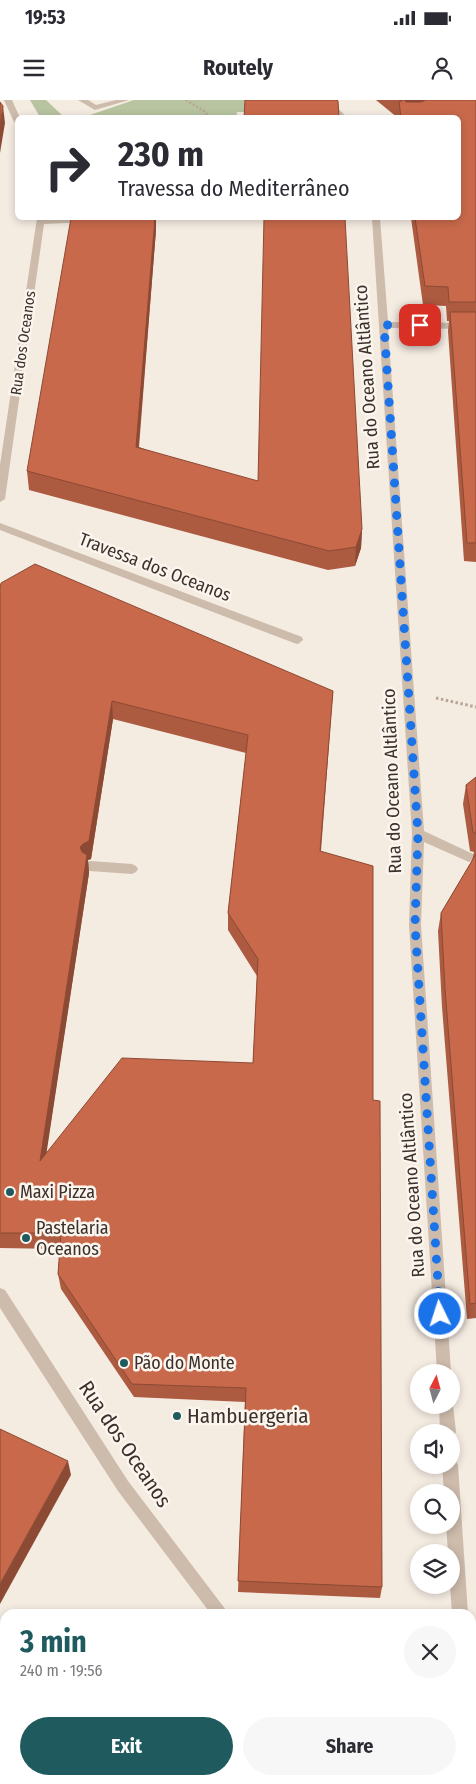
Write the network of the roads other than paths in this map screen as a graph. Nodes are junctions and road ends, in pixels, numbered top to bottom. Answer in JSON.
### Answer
{"nodes":[{"id":1,"x":8,"y":100,"type":"edge"},
{"id":2,"x":82,"y":100,"type":"edge"},
{"id":3,"x":125,"y":100,"type":"edge"},
{"id":4,"x":324,"y":100,"type":"edge"},
{"id":5,"x":15,"y":115,"type":"edge"},
{"id":6,"x":341,"y":115,"type":"edge"},
{"id":7,"x":41,"y":220,"type":"edge"},
{"id":8,"x":376,"y":220,"type":"edge"},
{"id":9,"x":384,"y":325,"type":"junction"},
{"id":10,"x":476,"y":326,"type":"edge"},
{"id":11,"x":0,"y":499,"type":"edge"},
{"id":12,"x":0,"y":526,"type":"edge"},
{"id":13,"x":298,"y":640,"type":"dead end"},
{"id":14,"x":418,"y":834,"type":"junction"},
{"id":15,"x":470,"y":857,"type":"dead end"},
{"id":16,"x":90,"y":866,"type":"dead end"},
{"id":17,"x":132,"y":869,"type":"dead end"},
{"id":18,"x":0,"y":1295,"type":"edge"},
{"id":19,"x":443,"y":1364,"type":"edge"},
{"id":20,"x":451,"y":1474,"type":"edge"},
{"id":21,"x":217,"y":1609,"type":"edge"},
{"id":22,"x":460,"y":1609,"type":"edge"}],
"edges":[{"from":1,"to":5,"type":"street"},
{"from":2,"to":3,"type":"street"},
{"from":4,"to":6,"type":"street"},
{"from":7,"to":11,"type":"street","name":"Rua dos Oceanos"},
{"from":8,"to":9,"type":"street","name":"Rua do Oceano Altlântico"},
{"from":9,"to":10,"type":"street"},
{"from":9,"to":14,"type":"street","name":"Rua do Oceano Altlântico"},
{"from":12,"to":13,"type":"street","name":"Travessa dos Oceanos"},
{"from":14,"to":15,"type":"street"},
{"from":14,"to":19,"type":"street","name":"Rua do Oceano Altlântico"},
{"from":16,"to":17,"type":"street"},
{"from":18,"to":21,"type":"street","name":"Rua dos Oceanos"},
{"from":20,"to":22,"type":"street"}]}
